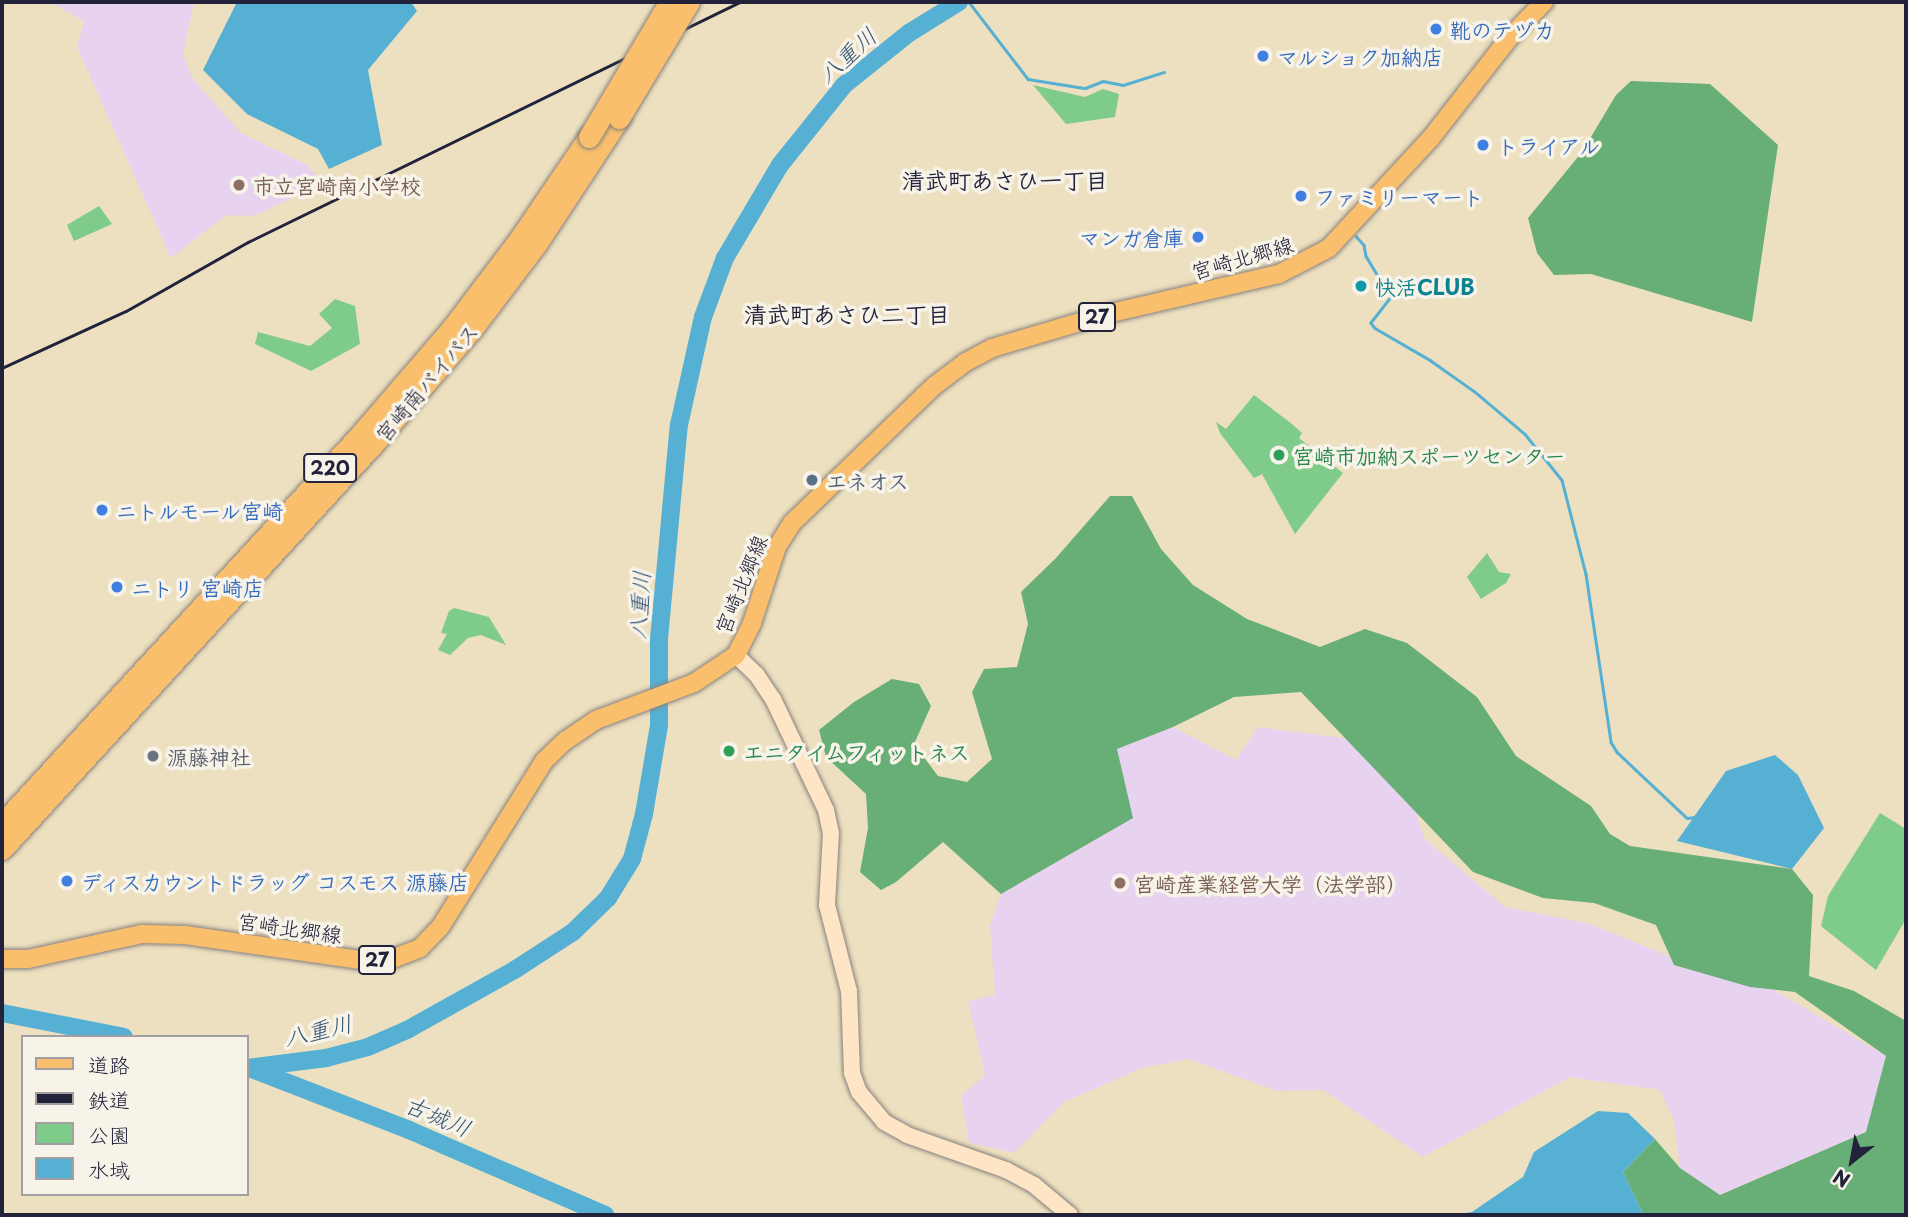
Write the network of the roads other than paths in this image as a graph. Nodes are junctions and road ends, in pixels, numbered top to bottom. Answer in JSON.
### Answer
{"nodes":[{"id":1,"x":676,"y":2,"type":"edge"},
{"id":2,"x":1544,"y":2,"type":"edge"},
{"id":3,"x":736,"y":655,"type":"junction"},
{"id":4,"x":2,"y":824,"type":"edge"},
{"id":5,"x":2,"y":849,"type":"edge"},
{"id":6,"x":2,"y":959,"type":"edge"},
{"id":7,"x":1070,"y":1215,"type":"edge"}],
"edges":[{"from":1,"to":4,"type":"highway","name":"宮崎南バイパス","number":"220","bridge":true},
{"from":1,"to":5,"type":"highway","name":"宮崎南バイパス","number":"220","bridge":true},
{"from":2,"to":3,"type":"main road","name":"宮崎北郷線","number":"27"},
{"from":3,"to":6,"type":"main road","name":"宮崎北郷線","number":"27"},
{"from":3,"to":7,"type":"street"}]}
